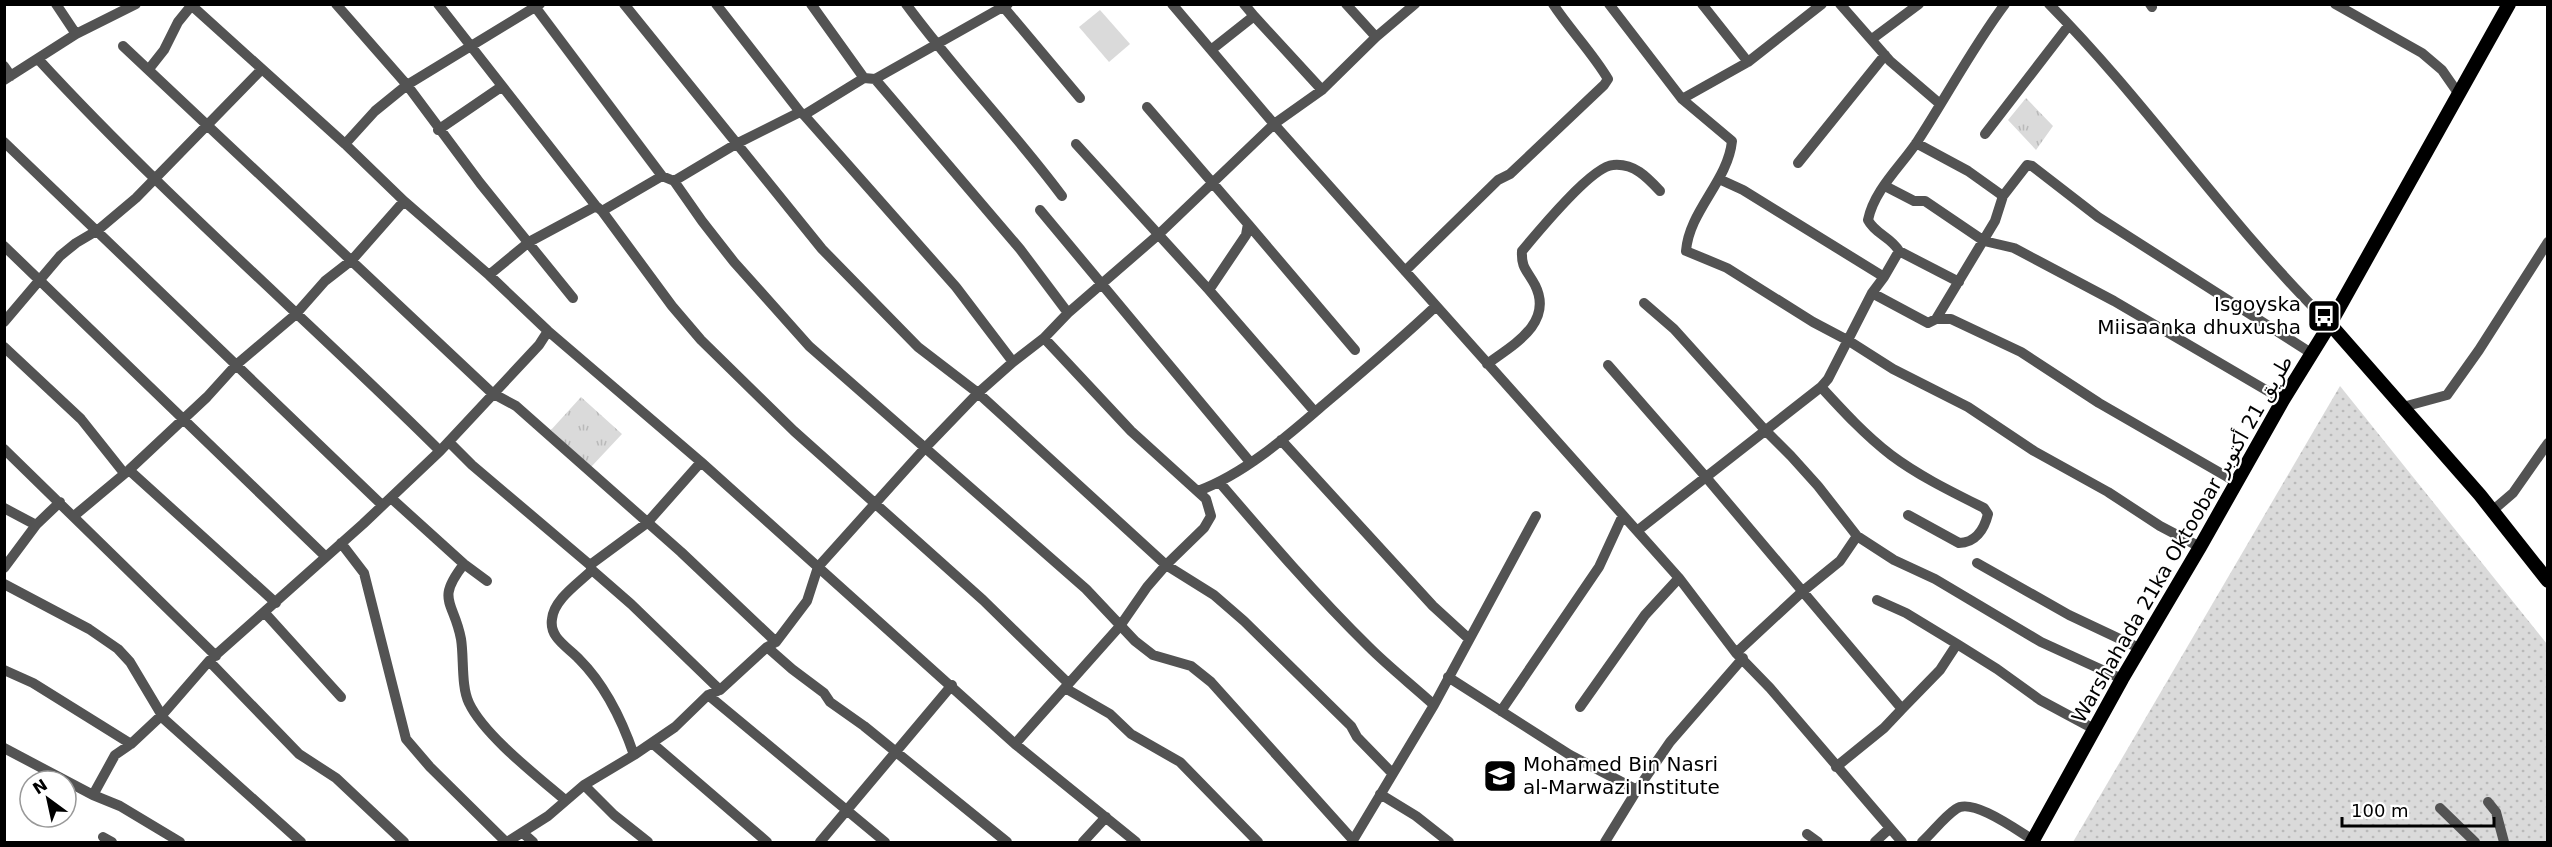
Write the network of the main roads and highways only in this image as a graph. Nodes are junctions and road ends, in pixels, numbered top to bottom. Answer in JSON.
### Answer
{"nodes":[{"id":1,"x":2509,"y":4,"type":"edge"},
{"id":2,"x":2330,"y":324,"type":"junction"},
{"id":3,"x":2547,"y":581,"type":"edge"},
{"id":4,"x":2033,"y":841,"type":"edge"}],
"edges":[{"from":1,"to":2,"type":"main road","name":"Warshahada 21ka Oktoobar طريق 21 أكتوبر"},
{"from":2,"to":3,"type":"main road"},
{"from":2,"to":4,"type":"main road","name":"Warshahada 21ka Oktoobar طريق 21 أكتوبر"}]}
